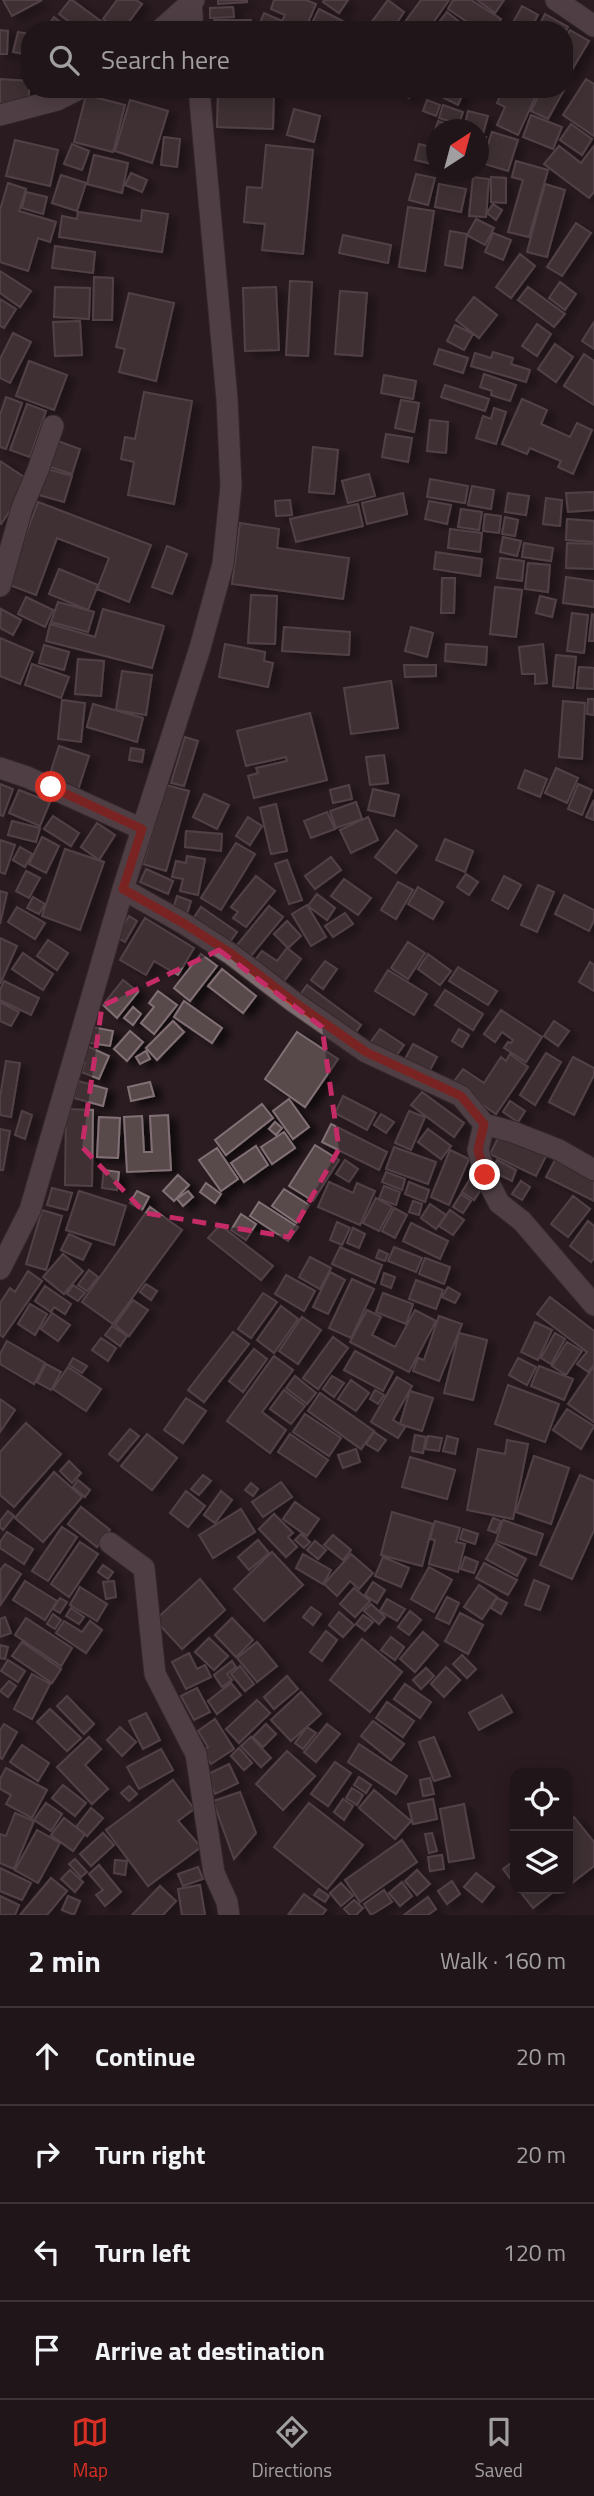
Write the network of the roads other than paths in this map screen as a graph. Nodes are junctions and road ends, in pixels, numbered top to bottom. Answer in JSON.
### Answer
{"nodes":[{"id":1,"x":556,"y":0,"type":"edge"},
{"id":2,"x":192,"y":1,"type":"edge"},
{"id":3,"x":170,"y":21,"type":"edge"},
{"id":4,"x":193,"y":21,"type":"edge"},
{"id":5,"x":594,"y":26,"type":"edge"},
{"id":6,"x":61,"y":98,"type":"edge"},
{"id":7,"x":200,"y":98,"type":"edge"},
{"id":8,"x":0,"y":115,"type":"edge"},
{"id":9,"x":52,"y":426,"type":"dead end"},
{"id":10,"x":0,"y":586,"type":"edge"},
{"id":11,"x":0,"y":768,"type":"edge"},
{"id":12,"x":142,"y":829,"type":"junction"},
{"id":13,"x":123,"y":889,"type":"junction"},
{"id":14,"x":484,"y":1124,"type":"junction"},
{"id":15,"x":594,"y":1170,"type":"edge"},
{"id":16,"x":0,"y":1269,"type":"edge"},
{"id":17,"x":594,"y":1305,"type":"edge"},
{"id":18,"x":110,"y":1542,"type":"dead end"},
{"id":19,"x":229,"y":1915,"type":"edge"}],
"edges":[{"from":1,"to":5,"type":"street"},
{"from":2,"to":3,"type":"street"},
{"from":2,"to":4,"type":"street"},
{"from":6,"to":8,"type":"street"},
{"from":7,"to":12,"type":"street"},
{"from":9,"to":10,"type":"street"},
{"from":11,"to":12,"type":"street"},
{"from":12,"to":13,"type":"street"},
{"from":13,"to":14,"type":"street"},
{"from":13,"to":16,"type":"street"},
{"from":14,"to":15,"type":"street"},
{"from":14,"to":17,"type":"street"},
{"from":18,"to":19,"type":"street"}]}
